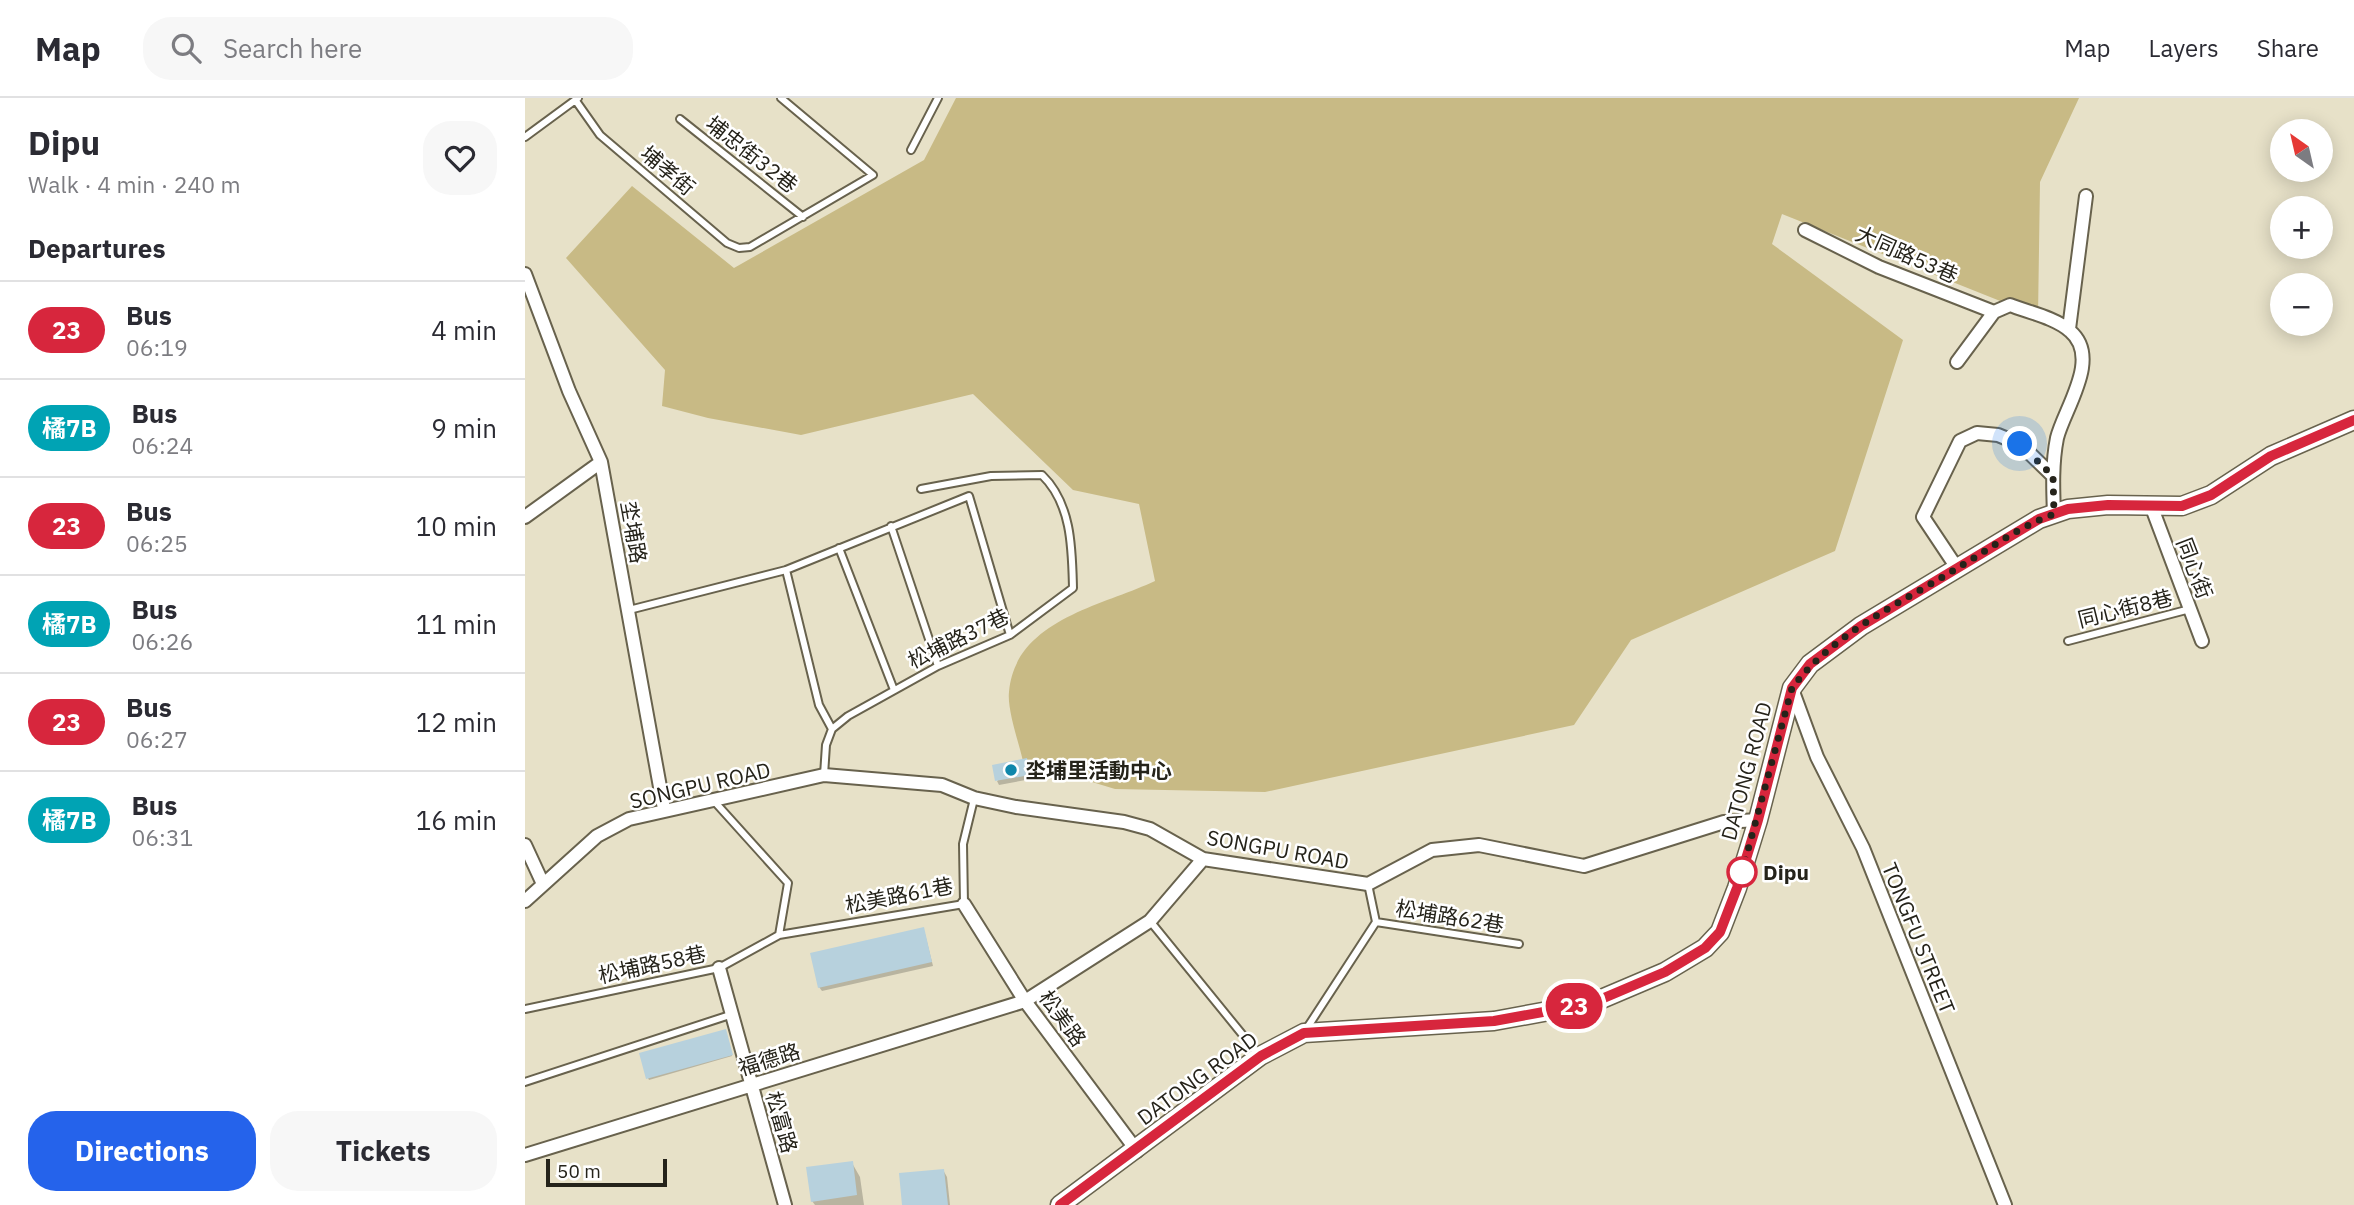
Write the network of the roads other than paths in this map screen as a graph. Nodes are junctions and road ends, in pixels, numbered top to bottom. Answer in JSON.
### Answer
{"nodes":[{"id":1,"x":781,"y":98,"type":"edge"},
{"id":2,"x":938,"y":98,"type":"edge"},
{"id":3,"x":577,"y":100,"type":"edge"},
{"id":4,"x":680,"y":119,"type":"dead end"},
{"id":5,"x":525,"y":137,"type":"edge"},
{"id":6,"x":911,"y":150,"type":"dead end"},
{"id":7,"x":2086,"y":196,"type":"dead end"},
{"id":8,"x":803,"y":217,"type":"junction"},
{"id":9,"x":1805,"y":230,"type":"dead end"},
{"id":10,"x":525,"y":274,"type":"edge"},
{"id":11,"x":1994,"y":312,"type":"junction"},
{"id":12,"x":2069,"y":329,"type":"junction"},
{"id":13,"x":1957,"y":362,"type":"dead end"},
{"id":14,"x":2354,"y":420,"type":"edge"},
{"id":15,"x":601,"y":463,"type":"junction"},
{"id":16,"x":2053,"y":476,"type":"junction"},
{"id":17,"x":921,"y":489,"type":"dead end"},
{"id":18,"x":2152,"y":508,"type":"junction"},
{"id":19,"x":2054,"y":514,"type":"junction"},
{"id":20,"x":525,"y":517,"type":"edge"},
{"id":21,"x":891,"y":526,"type":"junction"},
{"id":22,"x":839,"y":548,"type":"junction"},
{"id":23,"x":1957,"y":568,"type":"junction"},
{"id":24,"x":786,"y":570,"type":"junction"},
{"id":25,"x":2190,"y":609,"type":"junction"},
{"id":26,"x":629,"y":610,"type":"junction"},
{"id":27,"x":1010,"y":635,"type":"junction"},
{"id":28,"x":2068,"y":641,"type":"dead end"},
{"id":29,"x":2202,"y":641,"type":"dead end"},
{"id":30,"x":938,"y":666,"type":"junction"},
{"id":31,"x":1792,"y":688,"type":"junction"},
{"id":32,"x":894,"y":690,"type":"junction"},
{"id":33,"x":832,"y":729,"type":"junction"},
{"id":34,"x":824,"y":775,"type":"junction"},
{"id":35,"x":974,"y":797,"type":"junction"},
{"id":36,"x":713,"y":801,"type":"junction"},
{"id":37,"x":664,"y":809,"type":"junction"},
{"id":38,"x":1758,"y":820,"type":"junction"},
{"id":39,"x":525,"y":845,"type":"edge"},
{"id":40,"x":1203,"y":859,"type":"junction"},
{"id":41,"x":543,"y":884,"type":"junction"},
{"id":42,"x":1368,"y":884,"type":"junction"},
{"id":43,"x":525,"y":901,"type":"edge"},
{"id":44,"x":964,"y":905,"type":"junction"},
{"id":45,"x":1150,"y":921,"type":"junction"},
{"id":46,"x":1376,"y":922,"type":"junction"},
{"id":47,"x":779,"y":935,"type":"junction"},
{"id":48,"x":1520,"y":944,"type":"dead end"},
{"id":49,"x":719,"y":968,"type":"junction"},
{"id":50,"x":1025,"y":1001,"type":"junction"},
{"id":51,"x":525,"y":1009,"type":"edge"},
{"id":52,"x":734,"y":1014,"type":"junction"},
{"id":53,"x":1304,"y":1033,"type":"junction"},
{"id":54,"x":1261,"y":1056,"type":"junction"},
{"id":55,"x":525,"y":1082,"type":"edge"},
{"id":56,"x":751,"y":1085,"type":"junction"},
{"id":57,"x":1137,"y":1151,"type":"junction"},
{"id":58,"x":525,"y":1155,"type":"edge"},
{"id":59,"x":785,"y":1205,"type":"edge"},
{"id":60,"x":1060,"y":1205,"type":"edge"},
{"id":61,"x":2005,"y":1205,"type":"edge"}],
"edges":[{"from":1,"to":8,"type":"lane"},
{"from":2,"to":6,"type":"lane"},
{"from":3,"to":5,"type":"lane"},
{"from":3,"to":8,"type":"lane","name":"埔孝街"},
{"from":4,"to":8,"type":"lane","name":"埔忠街32巷"},
{"from":7,"to":12,"type":"street"},
{"from":9,"to":11,"type":"street","name":"大同路53巷"},
{"from":10,"to":15,"type":"street","name":"坔埔路"},
{"from":11,"to":12,"type":"street","name":"大同路53巷"},
{"from":11,"to":13,"type":"street"},
{"from":12,"to":16,"type":"street"},
{"from":14,"to":18,"type":"street","name":"DATONG ROAD"},
{"from":15,"to":20,"type":"street"},
{"from":15,"to":26,"type":"street","name":"坔埔路"},
{"from":16,"to":19,"type":"street"},
{"from":16,"to":23,"type":"street"},
{"from":17,"to":27,"type":"lane","name":"松埔路37巷"},
{"from":18,"to":19,"type":"street","name":"DATONG ROAD"},
{"from":18,"to":25,"type":"street","name":"同心街"},
{"from":19,"to":23,"type":"street","name":"DATONG ROAD"},
{"from":21,"to":22,"type":"lane"},
{"from":21,"to":27,"type":"lane"},
{"from":21,"to":30,"type":"lane"},
{"from":22,"to":24,"type":"lane"},
{"from":22,"to":32,"type":"lane"},
{"from":23,"to":31,"type":"street","name":"DATONG ROAD"},
{"from":24,"to":26,"type":"lane"},
{"from":24,"to":33,"type":"lane"},
{"from":25,"to":28,"type":"lane","name":"同心街8巷"},
{"from":25,"to":29,"type":"street","name":"同心街"},
{"from":26,"to":37,"type":"street","name":"坔埔路"},
{"from":27,"to":30,"type":"lane","name":"松埔路37巷"},
{"from":30,"to":32,"type":"lane","name":"松埔路37巷"},
{"from":31,"to":38,"type":"street","name":"DATONG ROAD"},
{"from":31,"to":61,"type":"street","name":"TONGFU STREET"},
{"from":32,"to":33,"type":"lane","name":"松埔路37巷"},
{"from":33,"to":34,"type":"lane"},
{"from":34,"to":35,"type":"street","name":"SONGPU ROAD"},
{"from":34,"to":36,"type":"street","name":"SONGPU ROAD"},
{"from":35,"to":40,"type":"street","name":"SONGPU ROAD"},
{"from":35,"to":44,"type":"lane","name":"松美路61巷"},
{"from":36,"to":37,"type":"street","name":"SONGPU ROAD"},
{"from":36,"to":47,"type":"lane"},
{"from":37,"to":41,"type":"street","name":"SONGPU ROAD"},
{"from":38,"to":42,"type":"street","name":"SONGPU ROAD"},
{"from":38,"to":53,"type":"street","name":"DATONG ROAD"},
{"from":39,"to":41,"type":"street"},
{"from":40,"to":42,"type":"street","name":"SONGPU ROAD"},
{"from":40,"to":45,"type":"street","name":"福德路"},
{"from":41,"to":43,"type":"street","name":"SONGPU ROAD"},
{"from":42,"to":46,"type":"lane","name":"松埔路62巷"},
{"from":44,"to":47,"type":"lane","name":"松美路61巷"},
{"from":44,"to":50,"type":"street","name":"松美路"},
{"from":45,"to":50,"type":"street","name":"福德路"},
{"from":45,"to":54,"type":"lane"},
{"from":46,"to":48,"type":"lane","name":"松埔路62巷"},
{"from":46,"to":53,"type":"lane","name":"松埔路62巷"},
{"from":47,"to":49,"type":"lane","name":"松埔路58巷"},
{"from":49,"to":51,"type":"lane","name":"松埔路58巷"},
{"from":49,"to":52,"type":"street","name":"松富路"},
{"from":50,"to":56,"type":"street","name":"福德路"},
{"from":50,"to":57,"type":"street","name":"松美路"},
{"from":52,"to":55,"type":"lane"},
{"from":52,"to":56,"type":"street","name":"松富路"},
{"from":53,"to":54,"type":"street","name":"DATONG ROAD"},
{"from":54,"to":57,"type":"street","name":"DATONG ROAD"},
{"from":56,"to":58,"type":"street","name":"福德路"},
{"from":56,"to":59,"type":"street","name":"松富路"},
{"from":57,"to":60,"type":"street","name":"DATONG ROAD"}]}
